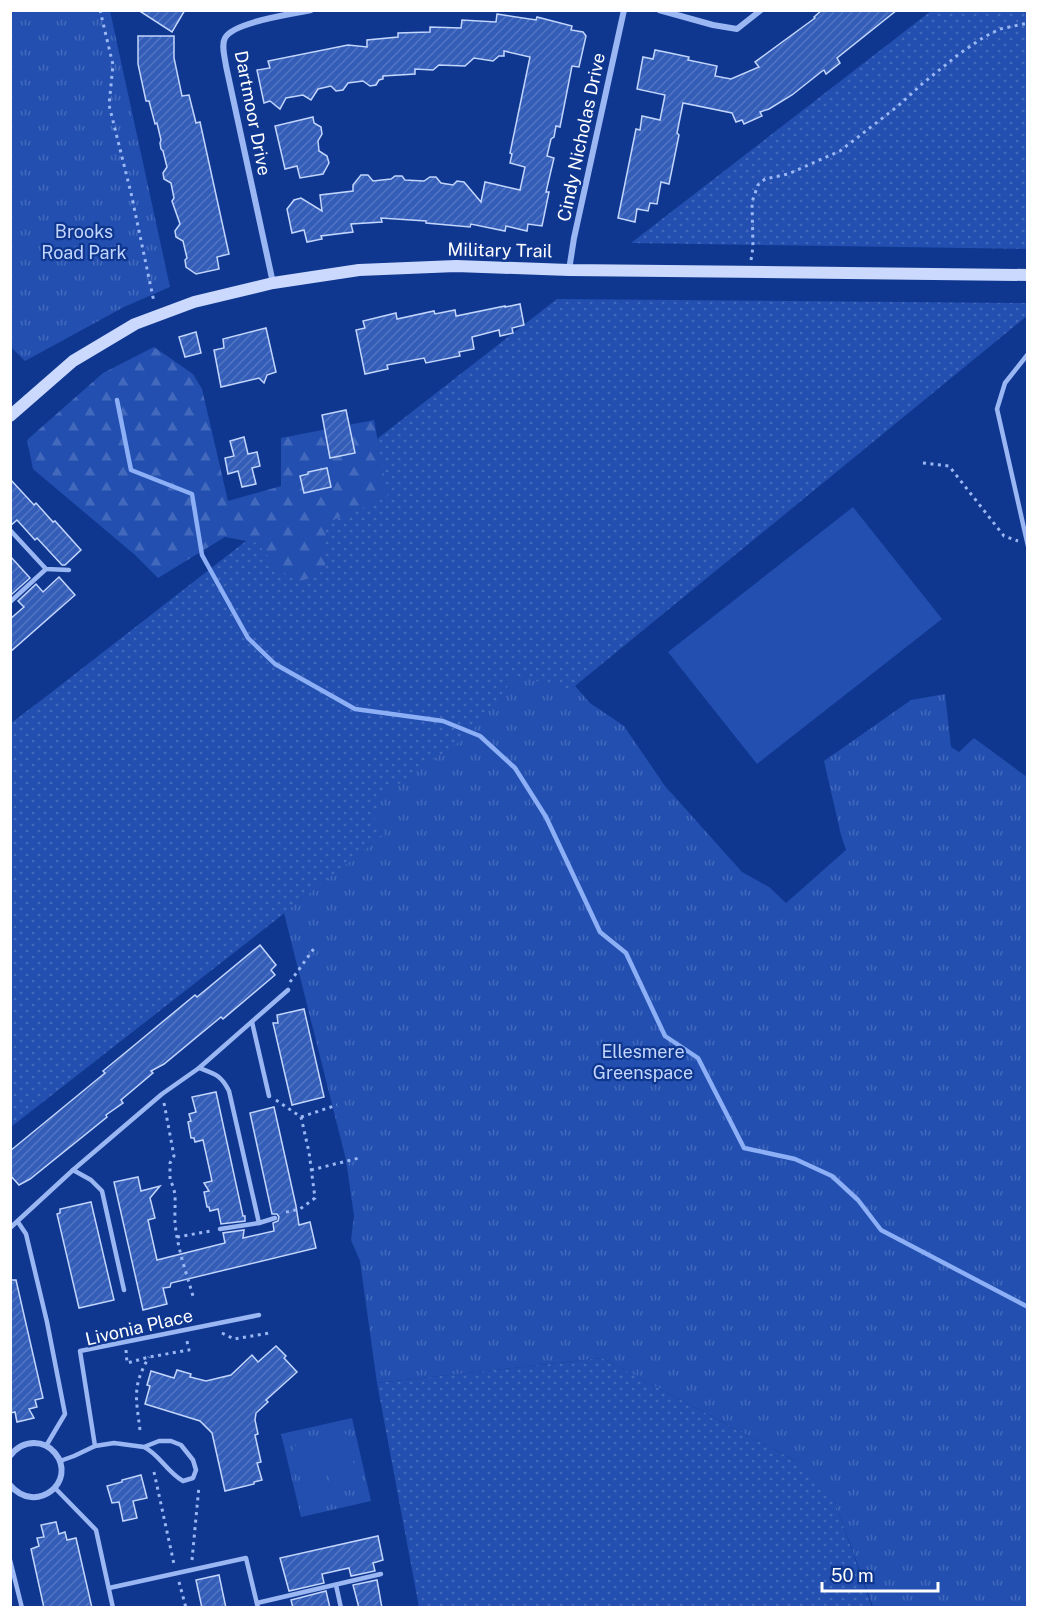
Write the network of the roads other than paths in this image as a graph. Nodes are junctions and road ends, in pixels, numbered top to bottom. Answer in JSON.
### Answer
{"nodes":[{"id":1,"x":311,"y":10,"type":"edge"},
{"id":2,"x":624,"y":10,"type":"edge"},
{"id":3,"x":659,"y":10,"type":"edge"},
{"id":4,"x":761,"y":10,"type":"edge"},
{"id":5,"x":569,"y":270,"type":"junction"},
{"id":6,"x":1028,"y":275,"type":"edge"},
{"id":7,"x":273,"y":284,"type":"junction"},
{"id":8,"x":1028,"y":354,"type":"edge"},
{"id":9,"x":10,"y":416,"type":"edge"},
{"id":10,"x":10,"y":530,"type":"edge"},
{"id":11,"x":1027,"y":546,"type":"edge"},
{"id":12,"x":46,"y":569,"type":"junction"},
{"id":13,"x":69,"y":570,"type":"dead end"},
{"id":14,"x":10,"y":602,"type":"edge"},
{"id":15,"x":288,"y":990,"type":"road end"},
{"id":16,"x":252,"y":1022,"type":"junction"},
{"id":17,"x":199,"y":1068,"type":"junction"},
{"id":18,"x":269,"y":1096,"type":"road end"},
{"id":19,"x":72,"y":1170,"type":"junction"},
{"id":20,"x":275,"y":1218,"type":"road end"},
{"id":21,"x":18,"y":1222,"type":"junction"},
{"id":22,"x":259,"y":1223,"type":"junction"},
{"id":23,"x":10,"y":1228,"type":"edge"},
{"id":24,"x":220,"y":1229,"type":"road end"},
{"id":25,"x":124,"y":1290,"type":"dead end"},
{"id":26,"x":259,"y":1315,"type":"dead end"},
{"id":27,"x":46,"y":1446,"type":"junction"},
{"id":28,"x":96,"y":1446,"type":"junction"},
{"id":29,"x":144,"y":1447,"type":"junction"},
{"id":30,"x":10,"y":1456,"type":"edge"},
{"id":31,"x":60,"y":1461,"type":"junction"},
{"id":32,"x":10,"y":1485,"type":"edge"},
{"id":33,"x":55,"y":1488,"type":"junction"},
{"id":34,"x":10,"y":1560,"type":"edge"},
{"id":35,"x":381,"y":1574,"type":"dead end"},
{"id":36,"x":336,"y":1585,"type":"junction"},
{"id":37,"x":109,"y":1588,"type":"junction"},
{"id":38,"x":258,"y":1605,"type":"edge"},
{"id":39,"x":22,"y":1608,"type":"edge"},
{"id":40,"x":113,"y":1608,"type":"edge"},
{"id":41,"x":341,"y":1608,"type":"edge"}],
"edges":[{"from":1,"to":7,"type":"street","name":"Dartmoor Drive"},
{"from":2,"to":5,"type":"street","name":"Cindy Nicholas Drive"},
{"from":3,"to":4,"type":"street"},
{"from":5,"to":6,"type":"street","name":"Military Trail"},
{"from":5,"to":7,"type":"street","name":"Military Trail"},
{"from":7,"to":9,"type":"street","name":"Military Trail"},
{"from":8,"to":11,"type":"lane"},
{"from":10,"to":12,"type":"lane"},
{"from":12,"to":13,"type":"lane"},
{"from":12,"to":14,"type":"lane"},
{"from":15,"to":16,"type":"lane"},
{"from":16,"to":17,"type":"lane"},
{"from":16,"to":18,"type":"lane"},
{"from":17,"to":19,"type":"lane"},
{"from":17,"to":22,"type":"lane"},
{"from":19,"to":21,"type":"lane"},
{"from":19,"to":25,"type":"lane"},
{"from":20,"to":22,"type":"lane"},
{"from":21,"to":23,"type":"lane"},
{"from":21,"to":27,"type":"lane"},
{"from":22,"to":24,"type":"lane"},
{"from":26,"to":28,"type":"lane","name":"Livonia Place"},
{"from":27,"to":30,"type":"street"},
{"from":27,"to":31,"type":"street"},
{"from":28,"to":29,"type":"lane"},
{"from":28,"to":31,"type":"lane"},
{"from":29,"to":29,"type":"lane"},
{"from":31,"to":33,"type":"street"},
{"from":32,"to":33,"type":"street"},
{"from":33,"to":37,"type":"lane"},
{"from":34,"to":39,"type":"lane"},
{"from":35,"to":36,"type":"lane"},
{"from":36,"to":38,"type":"lane"},
{"from":36,"to":41,"type":"lane"},
{"from":37,"to":38,"type":"lane"},
{"from":37,"to":40,"type":"lane"}]}
